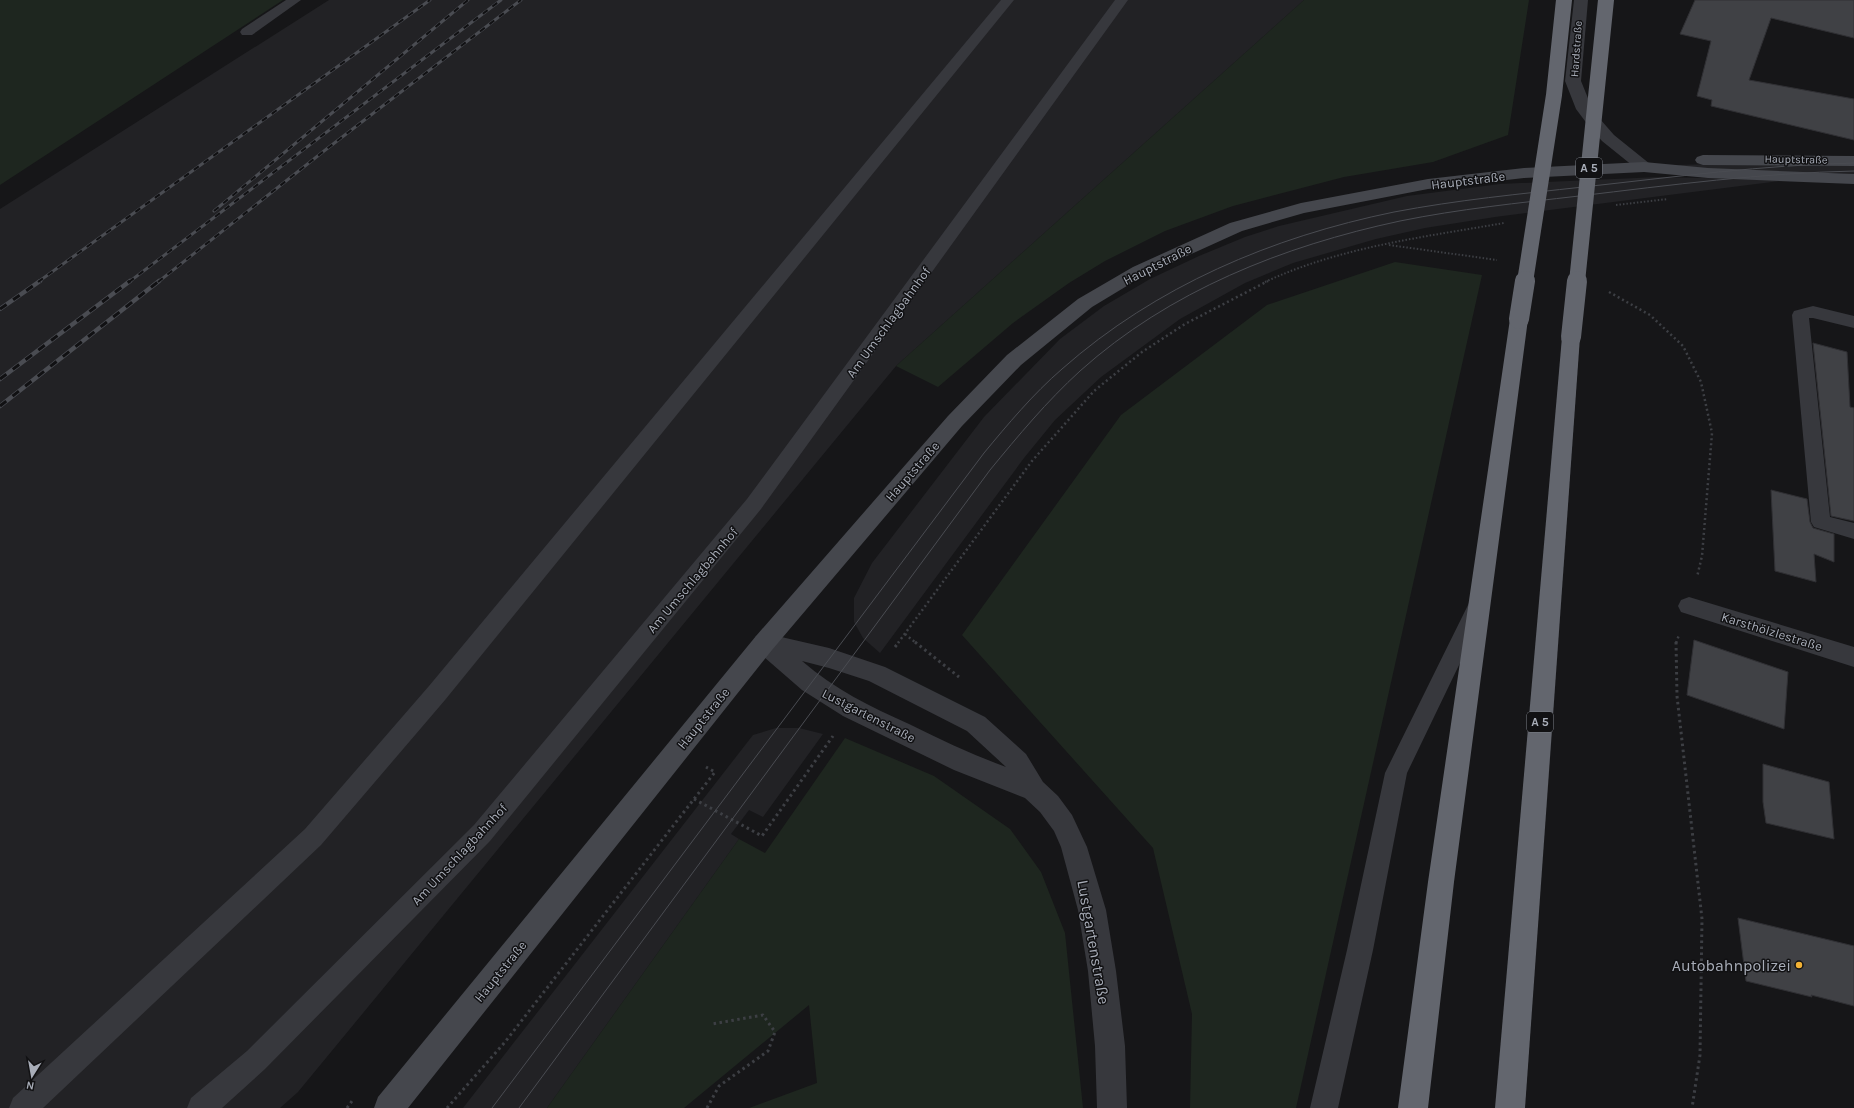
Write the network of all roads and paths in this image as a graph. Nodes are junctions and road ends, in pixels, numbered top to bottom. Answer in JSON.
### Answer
{"nodes":[{"id":1,"x":295,"y":0,"type":"edge"},
{"id":2,"x":1008,"y":0,"type":"edge"},
{"id":3,"x":1122,"y":0,"type":"edge"},
{"id":4,"x":1564,"y":0,"type":"edge"},
{"id":5,"x":1581,"y":0,"type":"edge"},
{"id":6,"x":1606,"y":0,"type":"edge"},
{"id":7,"x":247,"y":32,"type":"dead end"},
{"id":8,"x":1854,"y":161,"type":"edge"},
{"id":9,"x":1644,"y":167,"type":"junction"},
{"id":10,"x":1854,"y":179,"type":"edge"},
{"id":11,"x":1509,"y":222,"type":"dead end"},
{"id":12,"x":1385,"y":244,"type":"junction"},
{"id":13,"x":1502,"y":261,"type":"dead end"},
{"id":14,"x":1603,"y":289,"type":"dead end"},
{"id":15,"x":1854,"y":322,"type":"edge"},
{"id":16,"x":1854,"y":531,"type":"edge"},
{"id":17,"x":1479,"y":604,"type":"junction"},
{"id":18,"x":1689,"y":606,"type":"junction"},
{"id":19,"x":905,"y":634,"type":"dead end"},
{"id":20,"x":764,"y":643,"type":"junction"},
{"id":21,"x":1854,"y":657,"type":"edge"},
{"id":22,"x":852,"y":709,"type":"junction"},
{"id":23,"x":1034,"y":790,"type":"junction"},
{"id":24,"x":712,"y":1024,"type":"dead end"},
{"id":25,"x":23,"y":1108,"type":"edge"},
{"id":26,"x":201,"y":1108,"type":"edge"},
{"id":27,"x":389,"y":1108,"type":"edge"},
{"id":28,"x":447,"y":1108,"type":"edge"},
{"id":29,"x":706,"y":1108,"type":"edge"},
{"id":30,"x":1112,"y":1108,"type":"edge"},
{"id":31,"x":1324,"y":1108,"type":"edge"},
{"id":32,"x":1413,"y":1108,"type":"edge"},
{"id":33,"x":1510,"y":1108,"type":"edge"},
{"id":34,"x":1692,"y":1108,"type":"edge"}],
"edges":[{"from":1,"to":7,"type":"lane"},
{"from":2,"to":25,"type":"lane"},
{"from":3,"to":26,"type":"lane","name":"Am Umschlagbahnhof"},
{"from":4,"to":17,"type":"highway","bridge":true},
{"from":5,"to":9,"type":"street","name":"Hardstraße"},
{"from":6,"to":33,"type":"highway","number":"A 5","bridge":true},
{"from":8,"to":9,"type":"main road","name":"Hauptstraße"},
{"from":9,"to":10,"type":"main road","name":"Hauptstraße"},
{"from":9,"to":20,"type":"main road","name":"Hauptstraße"},
{"from":11,"to":12,"type":"path"},
{"from":12,"to":13,"type":"path"},
{"from":12,"to":19,"type":"path"},
{"from":14,"to":18,"type":"path"},
{"from":15,"to":16,"type":"lane"},
{"from":17,"to":31,"type":"lane"},
{"from":17,"to":32,"type":"highway"},
{"from":18,"to":21,"type":"street","name":"Karsthölzlestraße"},
{"from":18,"to":34,"type":"path"},
{"from":20,"to":22,"type":"street","name":"Lustgartenstraße"},
{"from":20,"to":23,"type":"street","name":"Lustgartenstraße"},
{"from":20,"to":27,"type":"main road","name":"Hauptstraße"},
{"from":22,"to":23,"type":"street","name":"Lustgartenstraße"},
{"from":22,"to":28,"type":"path"},
{"from":23,"to":30,"type":"street","name":"Lustgartenstraße"},
{"from":24,"to":29,"type":"path"}]}
